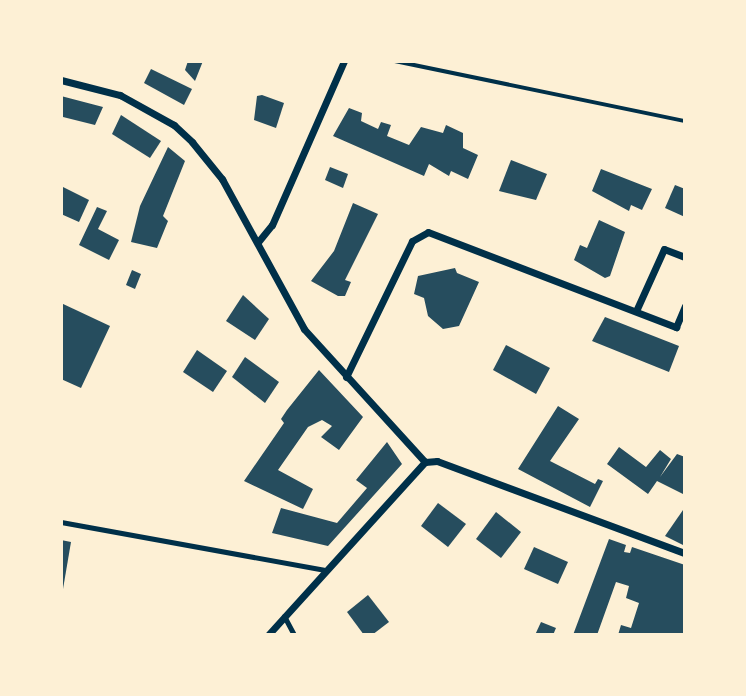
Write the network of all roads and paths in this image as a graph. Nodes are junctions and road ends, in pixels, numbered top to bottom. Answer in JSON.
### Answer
{"nodes":[{"id":1,"x":344,"y":61,"type":"edge"},
{"id":2,"x":395,"y":61,"type":"edge"},
{"id":3,"x":61,"y":80,"type":"edge"},
{"id":4,"x":685,"y":121,"type":"edge"},
{"id":5,"x":258,"y":242,"type":"junction"},
{"id":6,"x":685,"y":257,"type":"edge"},
{"id":7,"x":685,"y":306,"type":"edge"},
{"id":8,"x":636,"y":311,"type":"junction"},
{"id":9,"x":346,"y":377,"type":"junction"},
{"id":10,"x":425,"y":461,"type":"junction"},
{"id":11,"x":61,"y":522,"type":"edge"},
{"id":12,"x":685,"y":553,"type":"edge"},
{"id":13,"x":324,"y":570,"type":"junction"},
{"id":14,"x":284,"y":616,"type":"junction"},
{"id":15,"x":268,"y":635,"type":"edge"},
{"id":16,"x":294,"y":635,"type":"edge"}],
"edges":[{"from":1,"to":5,"type":"street"},
{"from":2,"to":4,"type":"path"},
{"from":3,"to":5,"type":"street"},
{"from":5,"to":9,"type":"street"},
{"from":6,"to":8,"type":"street"},
{"from":7,"to":8,"type":"street"},
{"from":8,"to":9,"type":"street"},
{"from":9,"to":10,"type":"street"},
{"from":10,"to":12,"type":"street"},
{"from":10,"to":13,"type":"street"},
{"from":11,"to":13,"type":"lane"},
{"from":13,"to":14,"type":"street"},
{"from":14,"to":15,"type":"street"},
{"from":14,"to":16,"type":"lane"}]}
